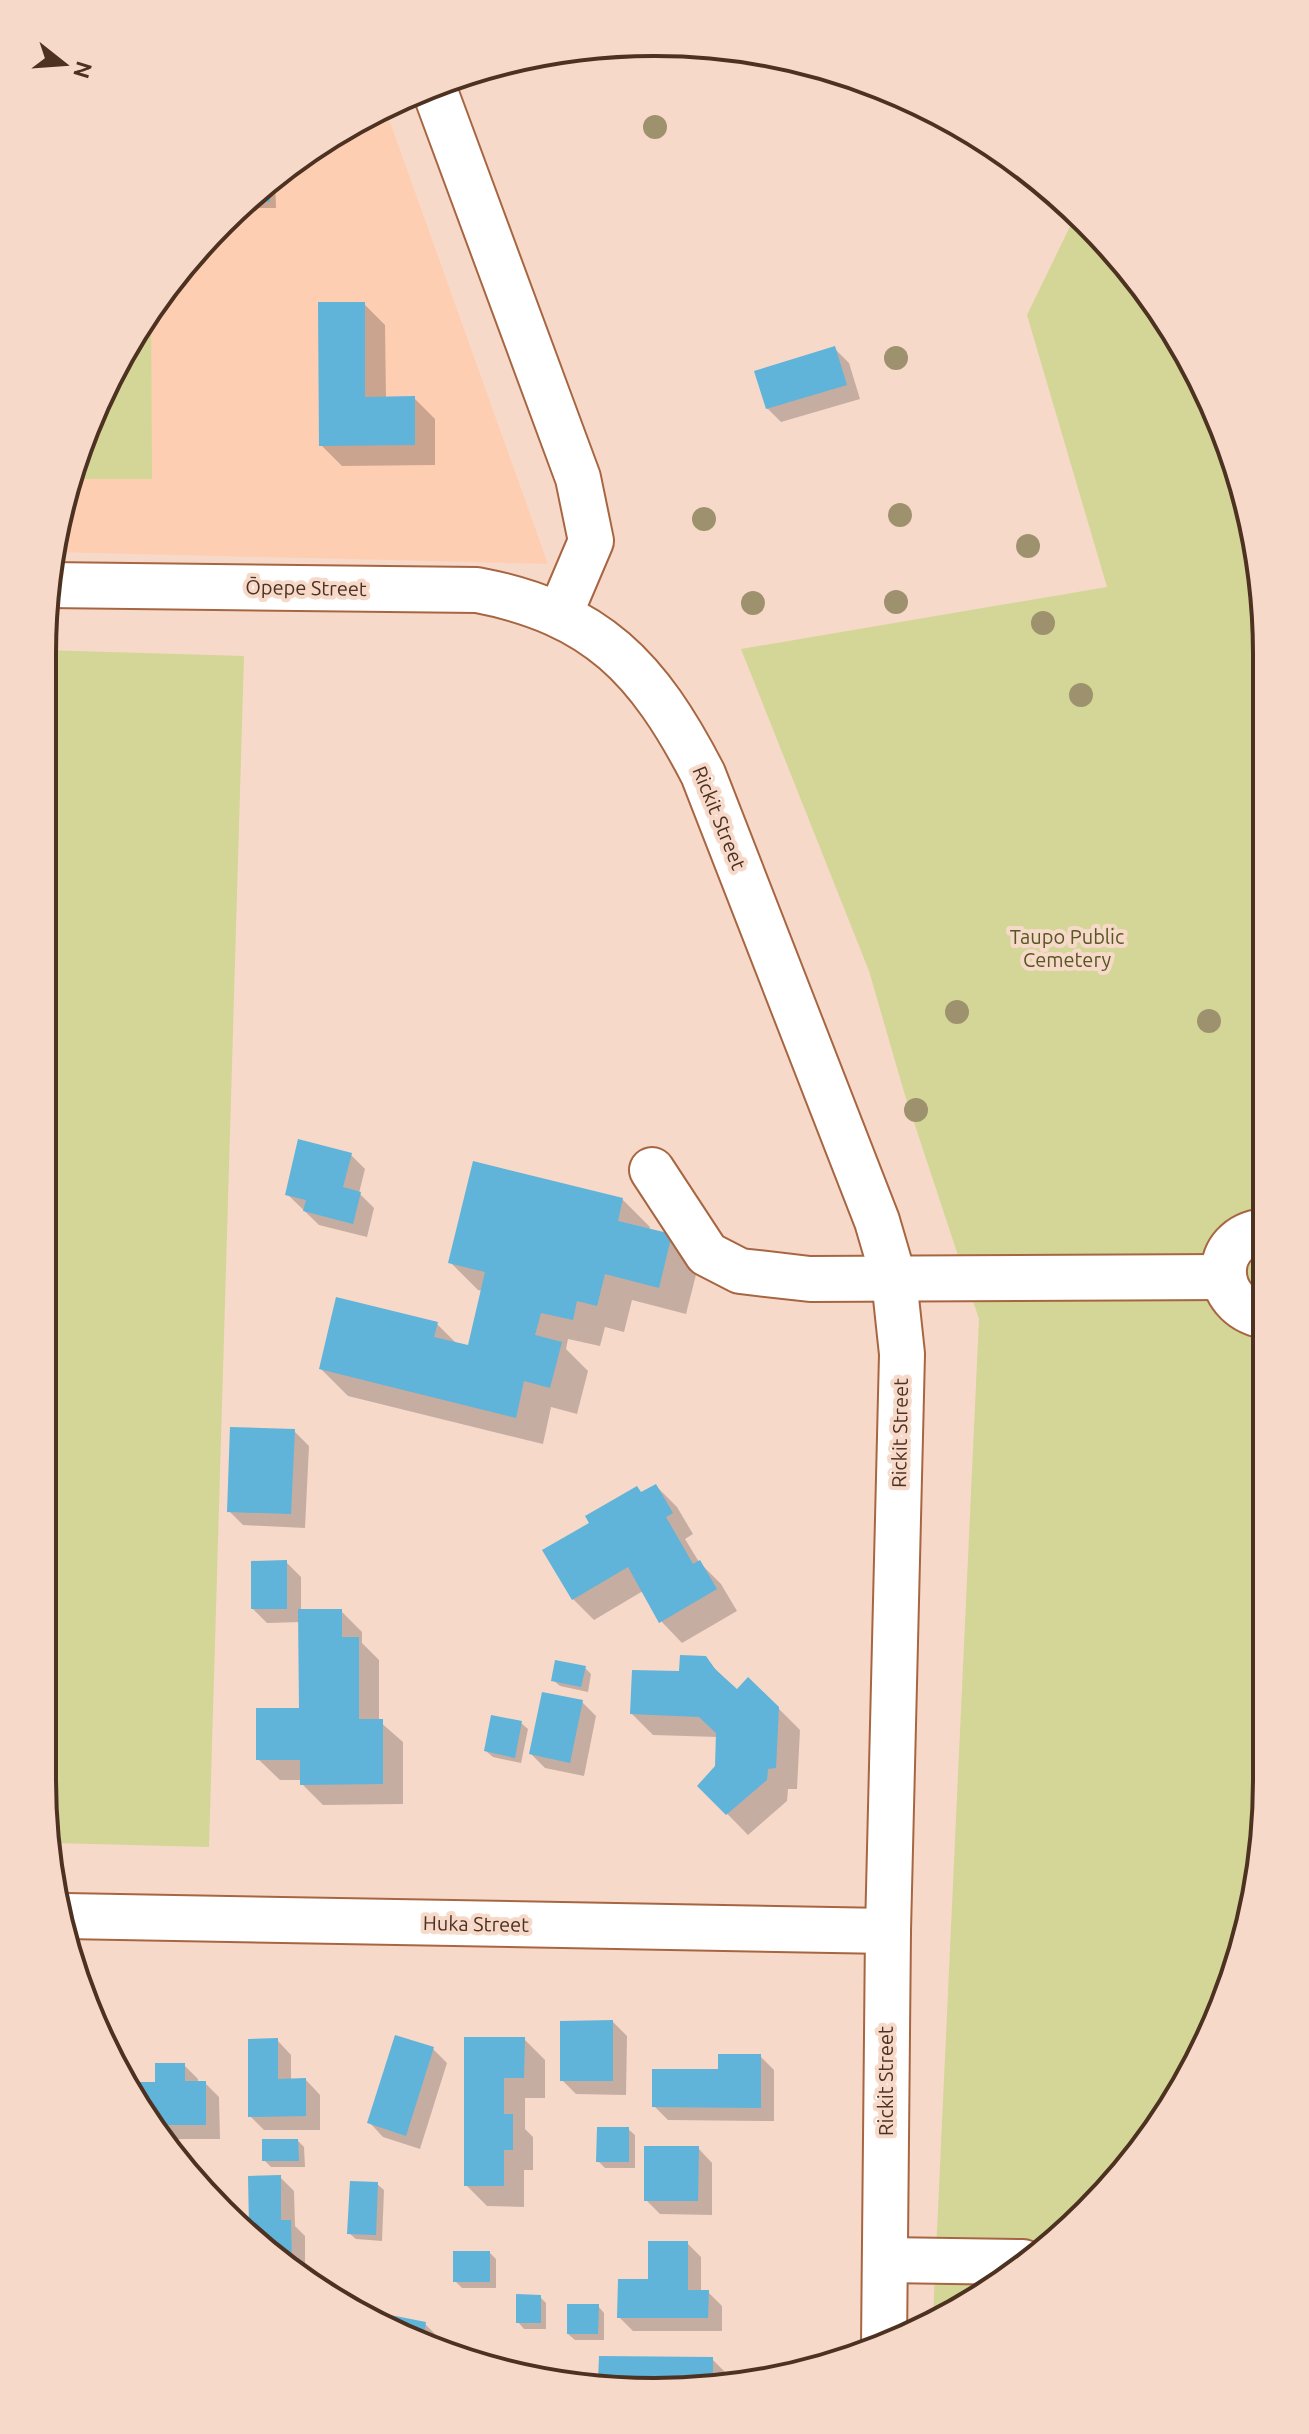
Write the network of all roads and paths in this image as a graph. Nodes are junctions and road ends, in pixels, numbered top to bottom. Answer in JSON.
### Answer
{"nodes":[{"id":1,"x":437,"y":97,"type":"edge"},
{"id":2,"x":60,"y":585,"type":"edge"},
{"id":3,"x":560,"y":614,"type":"junction"},
{"id":4,"x":652,"y":1170,"type":"dead end"},
{"id":5,"x":1253,"y":1232,"type":"edge"},
{"id":6,"x":1224,"y":1277,"type":"junction"},
{"id":7,"x":894,"y":1279,"type":"junction"},
{"id":8,"x":1253,"y":1314,"type":"edge"},
{"id":9,"x":72,"y":1916,"type":"edge"},
{"id":10,"x":888,"y":1931,"type":"junction"},
{"id":11,"x":885,"y":2260,"type":"junction"},
{"id":12,"x":1008,"y":2262,"type":"edge"},
{"id":13,"x":884,"y":2332,"type":"edge"}],
"edges":[{"from":1,"to":3,"type":"street"},
{"from":2,"to":3,"type":"street","name":"Ōpepe Street"},
{"from":3,"to":7,"type":"street","name":"Rickit Street"},
{"from":4,"to":7,"type":"street"},
{"from":5,"to":6,"type":"street"},
{"from":6,"to":7,"type":"street"},
{"from":6,"to":8,"type":"street"},
{"from":7,"to":10,"type":"street","name":"Rickit Street"},
{"from":9,"to":10,"type":"street","name":"Huka Street"},
{"from":10,"to":11,"type":"street","name":"Rickit Street"},
{"from":11,"to":12,"type":"street"},
{"from":11,"to":13,"type":"street","name":"Rickit Street"}]}
